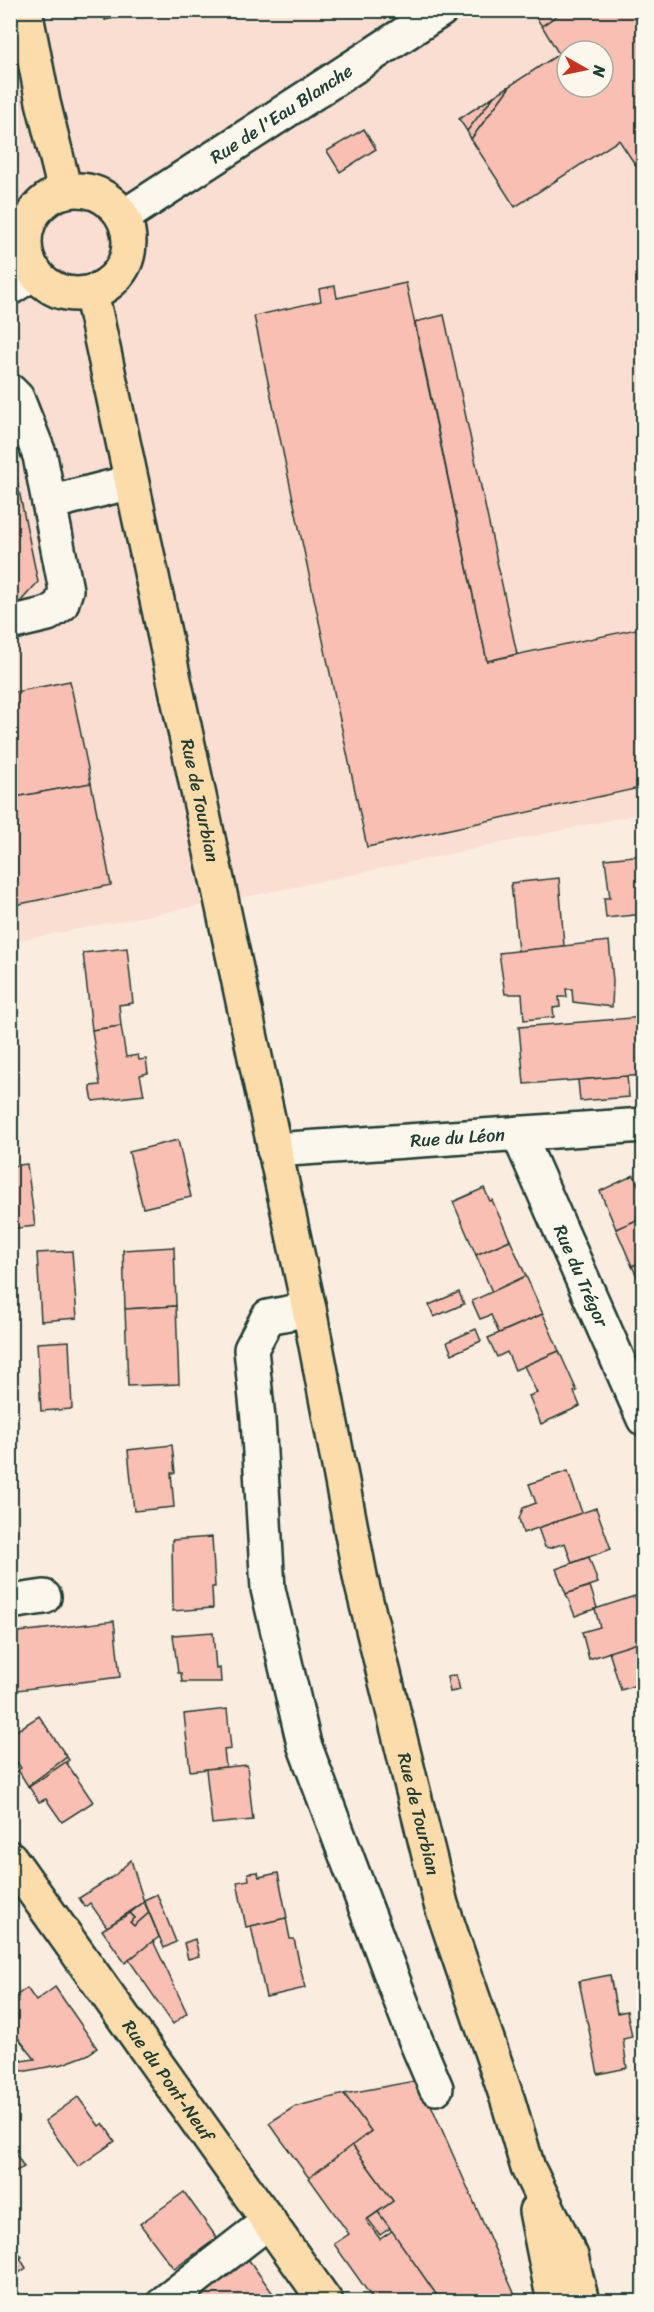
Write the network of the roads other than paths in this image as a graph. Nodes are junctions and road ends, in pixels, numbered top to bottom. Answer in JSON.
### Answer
{"nodes":[{"id":1,"x":25,"y":10,"type":"edge"},
{"id":2,"x":441,"y":10,"type":"edge"},
{"id":3,"x":65,"y":191,"type":"junction"},
{"id":4,"x":123,"y":217,"type":"junction"},
{"id":5,"x":23,"y":280,"type":"edge"},
{"id":6,"x":91,"y":292,"type":"junction"},
{"id":7,"x":10,"y":391,"type":"edge"},
{"id":8,"x":131,"y":482,"type":"junction"},
{"id":9,"x":50,"y":503,"type":"junction"},
{"id":10,"x":10,"y":623,"type":"edge"},
{"id":11,"x":644,"y":1125,"type":"edge"},
{"id":12,"x":518,"y":1133,"type":"junction"},
{"id":13,"x":274,"y":1150,"type":"junction"},
{"id":14,"x":309,"y":1310,"type":"junction"},
{"id":15,"x":644,"y":1419,"type":"edge"},
{"id":16,"x":44,"y":1597,"type":"dead end"},
{"id":17,"x":10,"y":1602,"type":"edge"},
{"id":18,"x":10,"y":1858,"type":"edge"},
{"id":19,"x":436,"y":2088,"type":"dead end"},
{"id":20,"x":528,"y":2168,"type":"junction"},
{"id":21,"x":269,"y":2221,"type":"junction"},
{"id":22,"x":165,"y":2301,"type":"edge"},
{"id":23,"x":326,"y":2301,"type":"edge"},
{"id":24,"x":554,"y":2301,"type":"edge"},
{"id":25,"x":582,"y":2301,"type":"edge"}],
"edges":[{"from":1,"to":3,"type":"main road"},
{"from":2,"to":4,"type":"street","name":"Rue de l'Eau Blanche"},
{"from":3,"to":4,"type":"main road"},
{"from":3,"to":5,"type":"main road"},
{"from":4,"to":6,"type":"main road"},
{"from":5,"to":6,"type":"main road"},
{"from":6,"to":8,"type":"main road","name":"Rue de Tourbian"},
{"from":7,"to":9,"type":"street"},
{"from":8,"to":9,"type":"street"},
{"from":8,"to":13,"type":"main road","name":"Rue de Tourbian"},
{"from":9,"to":10,"type":"street"},
{"from":11,"to":12,"type":"street","name":"Rue du Léon"},
{"from":12,"to":13,"type":"street","name":"Rue du Léon"},
{"from":12,"to":15,"type":"street","name":"Rue du Trégor"},
{"from":13,"to":14,"type":"main road","name":"Rue de Tourbian"},
{"from":14,"to":19,"type":"street"},
{"from":14,"to":20,"type":"main road","name":"Rue de Tourbian"},
{"from":16,"to":17,"type":"street"},
{"from":18,"to":21,"type":"main road","name":"Rue du Pont-Neuf"},
{"from":20,"to":24,"type":"main road"},
{"from":20,"to":25,"type":"main road","name":"Rue de Tourbian"},
{"from":21,"to":22,"type":"street"},
{"from":21,"to":23,"type":"main road","name":"Rue du Pont-Neuf"}]}
